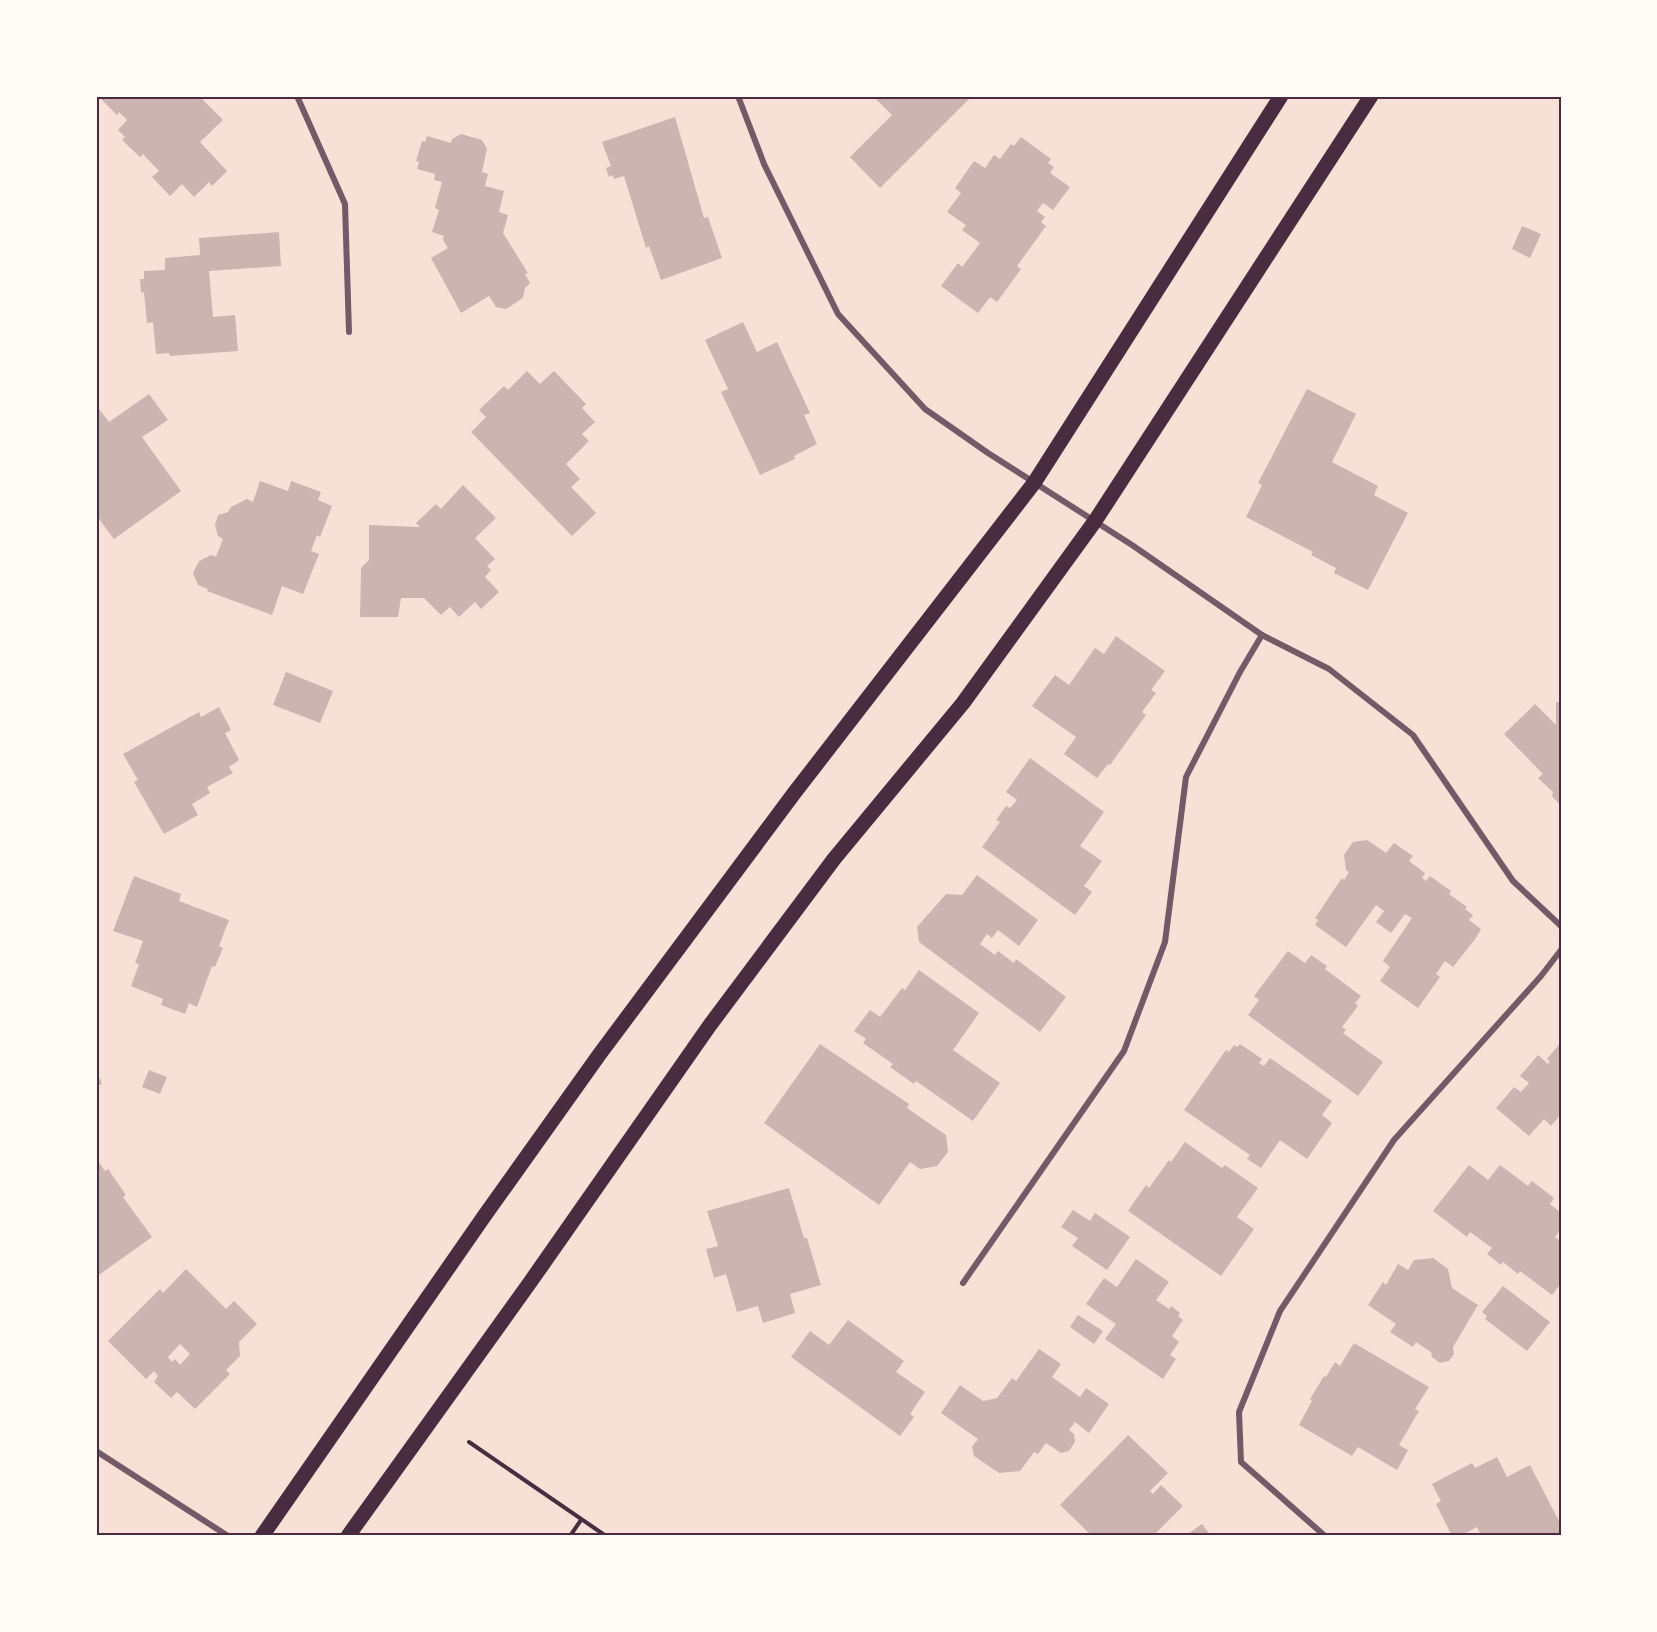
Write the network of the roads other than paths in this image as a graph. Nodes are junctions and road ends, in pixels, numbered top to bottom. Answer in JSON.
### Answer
{"nodes":[{"id":1,"x":297,"y":96,"type":"edge"},
{"id":2,"x":738,"y":96,"type":"edge"},
{"id":3,"x":1281,"y":96,"type":"edge"},
{"id":4,"x":1371,"y":96,"type":"edge"},
{"id":5,"x":349,"y":332,"type":"dead end"},
{"id":6,"x":1035,"y":483,"type":"junction"},
{"id":7,"x":1095,"y":521,"type":"junction"},
{"id":8,"x":1262,"y":635,"type":"junction"},
{"id":9,"x":1561,"y":926,"type":"edge"},
{"id":10,"x":1561,"y":950,"type":"edge"},
{"id":11,"x":963,"y":1283,"type":"dead end"},
{"id":12,"x":96,"y":1451,"type":"edge"},
{"id":13,"x":228,"y":1536,"type":"edge"},
{"id":14,"x":262,"y":1536,"type":"edge"},
{"id":15,"x":348,"y":1536,"type":"edge"},
{"id":16,"x":1325,"y":1536,"type":"edge"}],
"edges":[{"from":1,"to":5,"type":"street"},
{"from":2,"to":6,"type":"street"},
{"from":3,"to":6,"type":"main road"},
{"from":4,"to":7,"type":"main road"},
{"from":6,"to":7,"type":"street"},
{"from":6,"to":14,"type":"main road"},
{"from":7,"to":8,"type":"street"},
{"from":7,"to":15,"type":"main road"},
{"from":8,"to":9,"type":"street"},
{"from":8,"to":11,"type":"street"},
{"from":10,"to":16,"type":"street"},
{"from":12,"to":13,"type":"street"}]}
